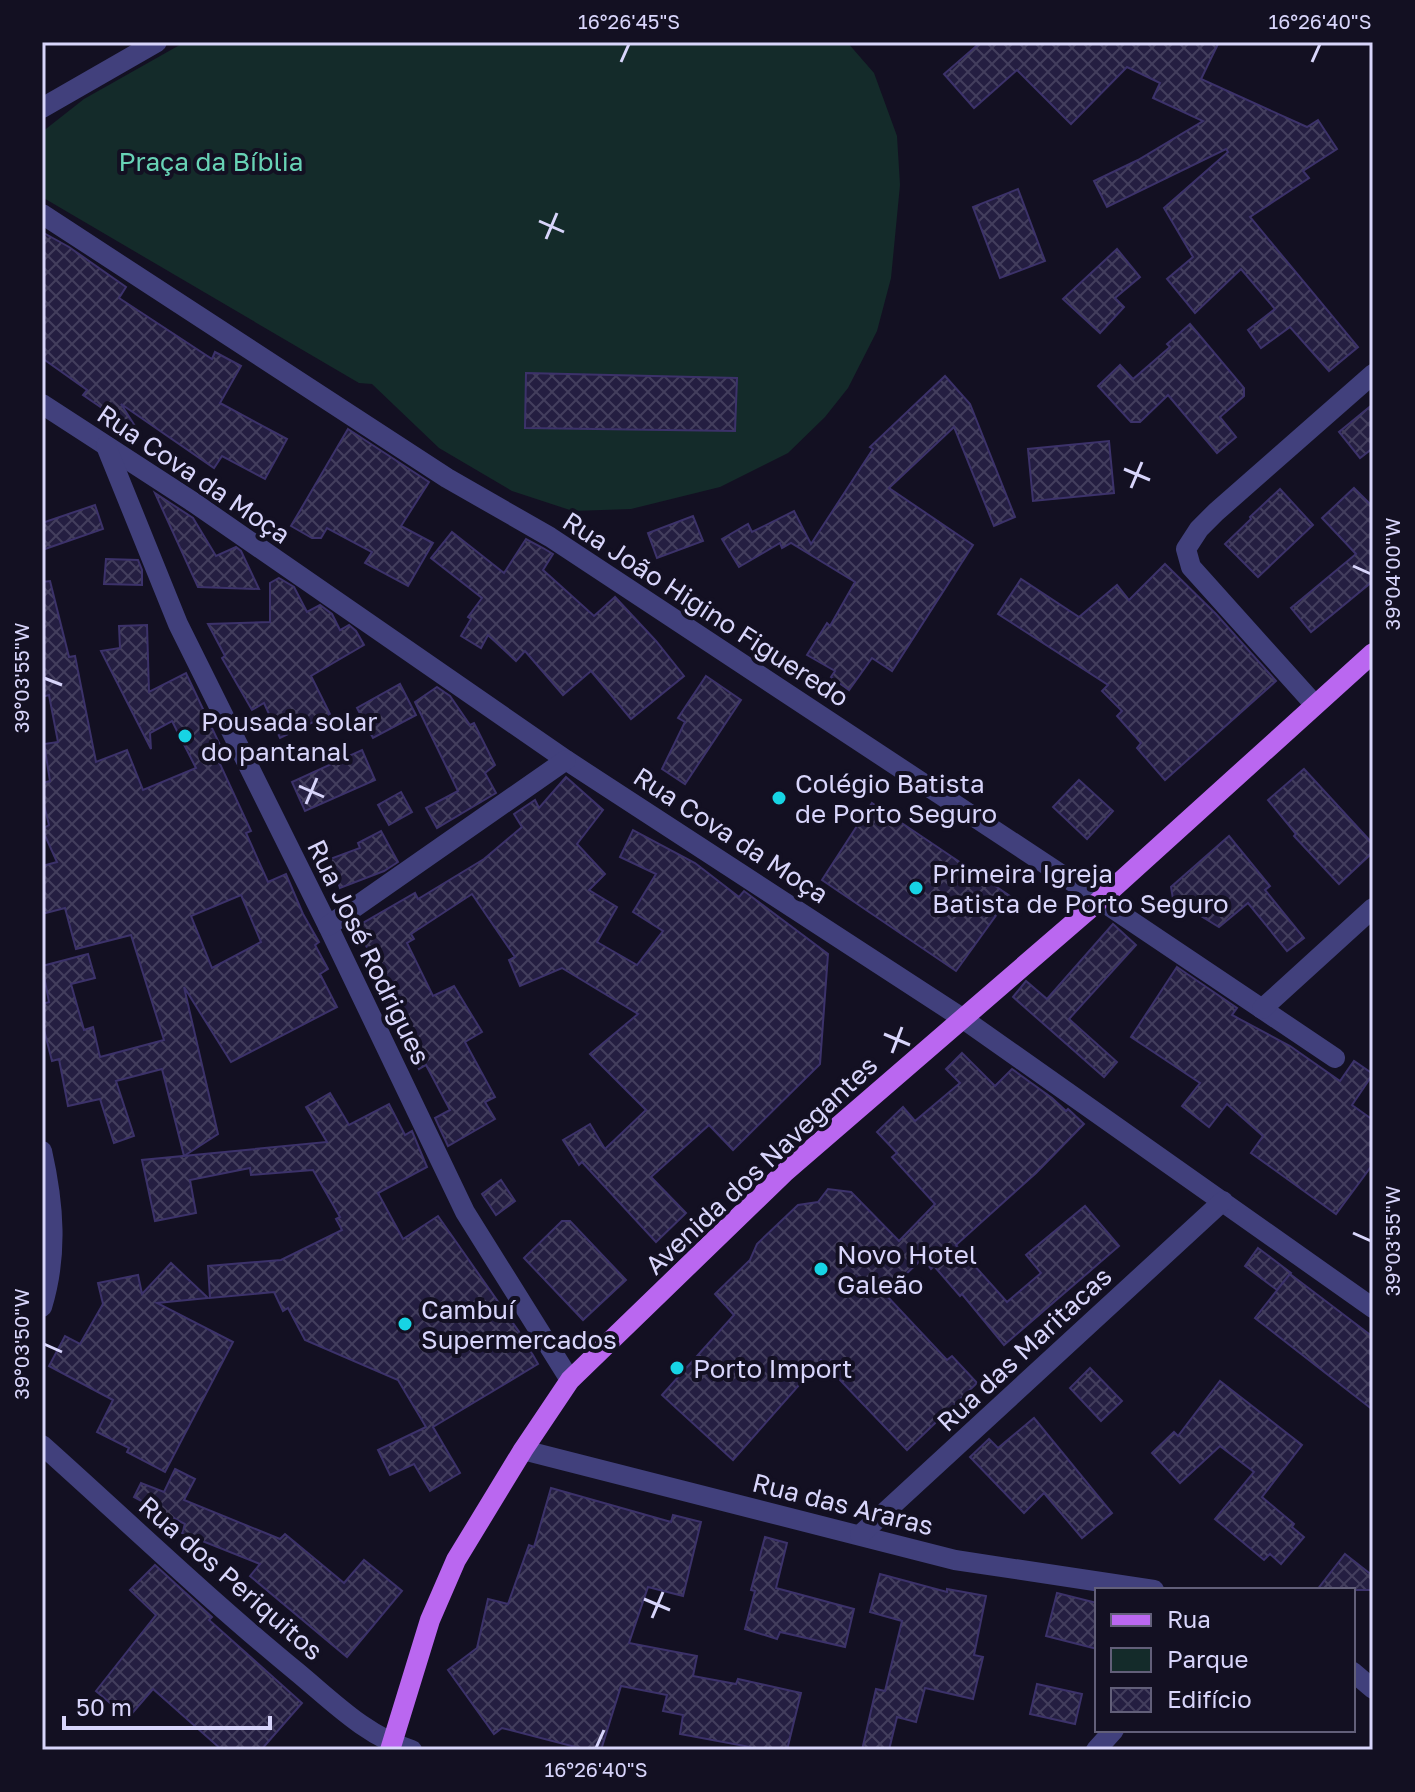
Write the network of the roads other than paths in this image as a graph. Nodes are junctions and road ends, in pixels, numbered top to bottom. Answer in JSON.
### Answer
{"nodes":[{"id":1,"x":157,"y":42,"type":"edge"},
{"id":2,"x":42,"y":108,"type":"edge"},
{"id":3,"x":42,"y":214,"type":"edge"},
{"id":4,"x":1373,"y":374,"type":"edge"},
{"id":5,"x":47,"y":411,"type":"edge"},
{"id":6,"x":106,"y":446,"type":"junction"},
{"id":7,"x":1373,"y":653,"type":"edge"},
{"id":8,"x":1315,"y":705,"type":"junction"},
{"id":9,"x":566,"y":760,"type":"junction"},
{"id":10,"x":1100,"y":900,"type":"junction"},
{"id":11,"x":1373,"y":908,"type":"edge"},
{"id":12,"x":328,"y":926,"type":"junction"},
{"id":13,"x":1262,"y":1009,"type":"junction"},
{"id":14,"x":962,"y":1018,"type":"junction"},
{"id":15,"x":1335,"y":1058,"type":"dead end"},
{"id":16,"x":42,"y":1151,"type":"edge"},
{"id":17,"x":1223,"y":1201,"type":"junction"},
{"id":18,"x":42,"y":1307,"type":"edge"},
{"id":19,"x":1373,"y":1308,"type":"edge"},
{"id":20,"x":570,"y":1380,"type":"junction"},
{"id":21,"x":42,"y":1445,"type":"edge"},
{"id":22,"x":523,"y":1450,"type":"junction"},
{"id":23,"x":860,"y":1535,"type":"junction"},
{"id":24,"x":1141,"y":1588,"type":"edge"},
{"id":25,"x":1355,"y":1674,"type":"edge"},
{"id":26,"x":1373,"y":1689,"type":"edge"},
{"id":27,"x":1112,"y":1732,"type":"edge"},
{"id":28,"x":391,"y":1747,"type":"edge"},
{"id":29,"x":412,"y":1750,"type":"edge"},
{"id":30,"x":1096,"y":1750,"type":"edge"}],
"edges":[{"from":1,"to":2,"type":"street"},
{"from":3,"to":10,"type":"street","name":"Rua João Higino Figueredo"},
{"from":4,"to":8,"type":"street"},
{"from":5,"to":6,"type":"street","name":"Rua Cova da Moça"},
{"from":6,"to":9,"type":"street","name":"Rua Cova da Moça"},
{"from":6,"to":12,"type":"street","name":"Rua José Rodrigues"},
{"from":7,"to":8,"type":"main road","name":"Avenida dos Navegantes"},
{"from":8,"to":10,"type":"main road","name":"Avenida dos Navegantes"},
{"from":9,"to":12,"type":"street"},
{"from":9,"to":14,"type":"street","name":"Rua Cova da Moça"},
{"from":10,"to":13,"type":"street","name":"Rua João Higino Figueredo"},
{"from":10,"to":14,"type":"main road","name":"Avenida dos Navegantes"},
{"from":11,"to":13,"type":"street"},
{"from":12,"to":20,"type":"street","name":"Rua José Rodrigues"},
{"from":13,"to":15,"type":"street","name":"Rua João Higino Figueredo"},
{"from":14,"to":17,"type":"street","name":"Rua Cova da Moça"},
{"from":14,"to":20,"type":"main road","name":"Avenida dos Navegantes"},
{"from":16,"to":18,"type":"street"},
{"from":17,"to":19,"type":"street","name":"Rua Cova da Moça"},
{"from":17,"to":23,"type":"street","name":"Rua das Maritacas"},
{"from":20,"to":22,"type":"main road","name":"Avenida dos Navegantes"},
{"from":21,"to":28,"type":"street","name":"Rua dos Periquitos"},
{"from":22,"to":23,"type":"street","name":"Rua das Araras"},
{"from":22,"to":28,"type":"main road","name":"Avenida dos Navegantes"},
{"from":23,"to":24,"type":"street","name":"Rua das Araras"},
{"from":25,"to":26,"type":"street"},
{"from":27,"to":30,"type":"street"},
{"from":28,"to":29,"type":"street","name":"Rua dos Periquitos"}]}
